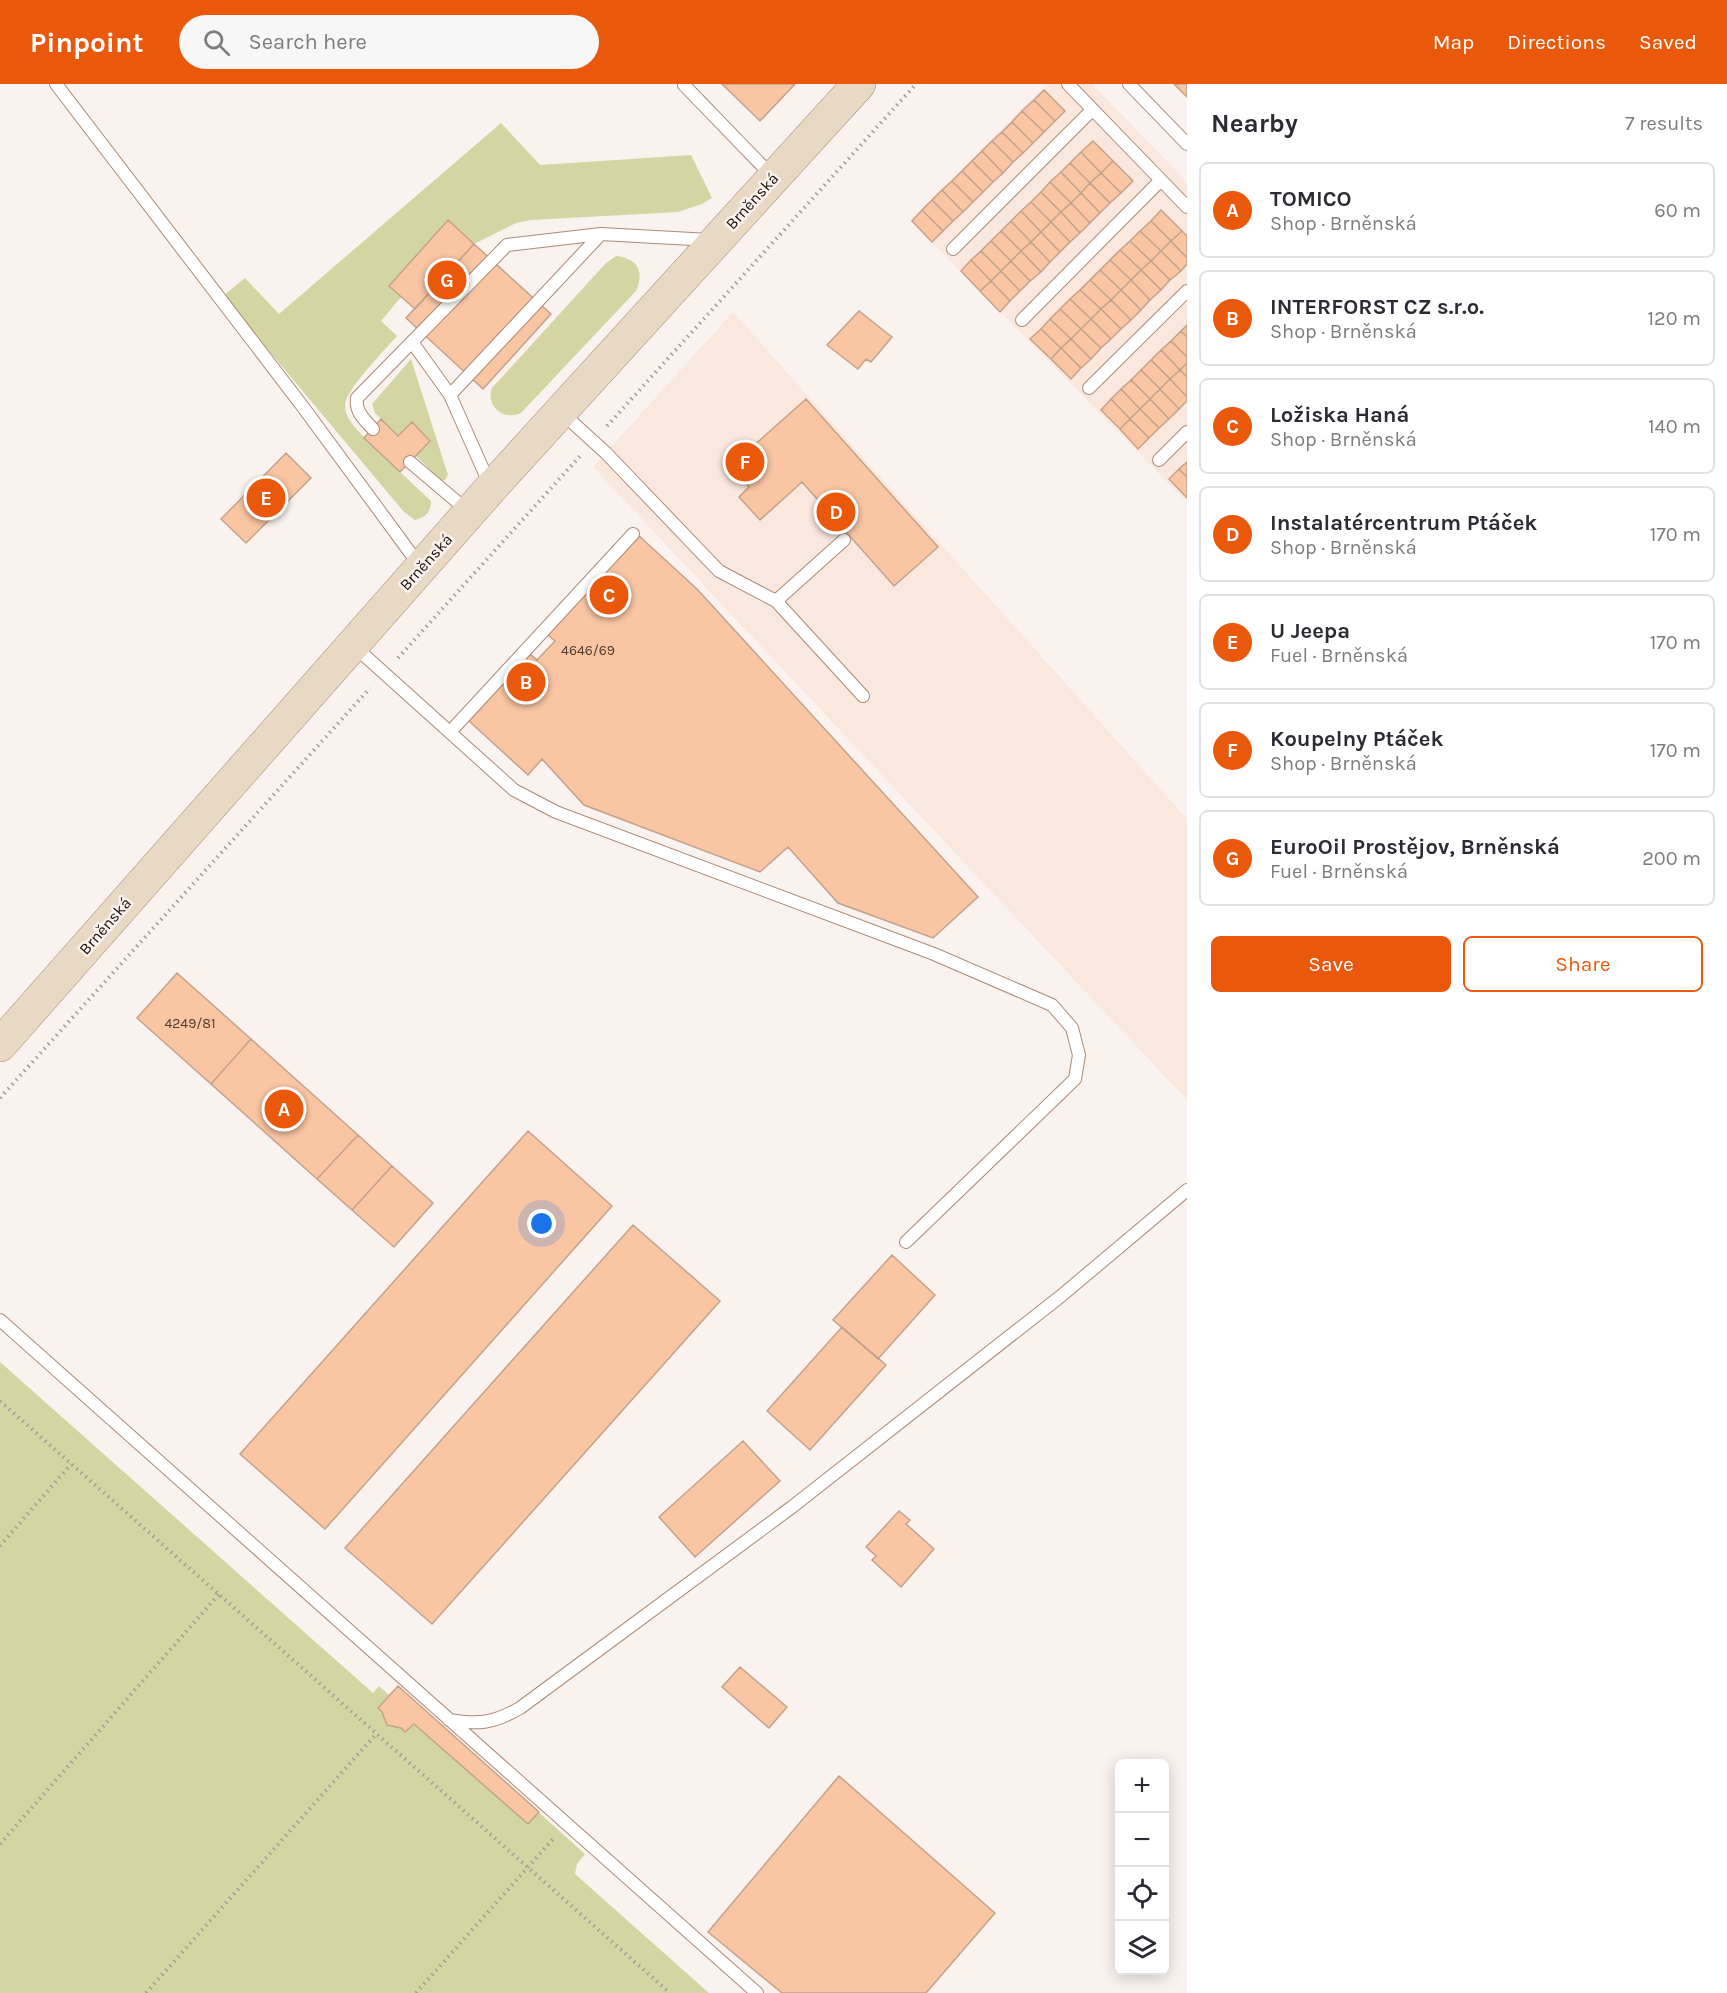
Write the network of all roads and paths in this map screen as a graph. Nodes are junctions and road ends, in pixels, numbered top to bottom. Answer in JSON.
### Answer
{"nodes":[{"id":1,"x":56,"y":84,"type":"edge"},
{"id":2,"x":859,"y":84,"type":"edge"},
{"id":3,"x":916,"y":84,"type":"edge"},
{"id":4,"x":1068,"y":84,"type":"edge"},
{"id":5,"x":1129,"y":84,"type":"edge"},
{"id":6,"x":684,"y":85,"type":"edge"},
{"id":7,"x":1092,"y":110,"type":"junction"},
{"id":8,"x":1187,"y":144,"type":"edge"},
{"id":9,"x":773,"y":178,"type":"junction"},
{"id":10,"x":1161,"y":180,"type":"junction"},
{"id":11,"x":1187,"y":207,"type":"edge"},
{"id":12,"x":601,"y":234,"type":"junction"},
{"id":13,"x":717,"y":241,"type":"junction"},
{"id":14,"x":953,"y":249,"type":"dead end"},
{"id":15,"x":1187,"y":291,"type":"edge"},
{"id":16,"x":1022,"y":320,"type":"dead end"},
{"id":17,"x":412,"y":342,"type":"junction"},
{"id":18,"x":1089,"y":388,"type":"dead end"},
{"id":19,"x":450,"y":394,"type":"junction"},
{"id":20,"x":561,"y":412,"type":"junction"},
{"id":21,"x":373,"y":429,"type":"dead end"},
{"id":22,"x":604,"y":429,"type":"dead end"},
{"id":23,"x":1187,"y":432,"type":"edge"},
{"id":24,"x":580,"y":456,"type":"dead end"},
{"id":25,"x":1159,"y":460,"type":"dead end"},
{"id":26,"x":410,"y":462,"type":"dead end"},
{"id":27,"x":491,"y":488,"type":"junction"},
{"id":28,"x":470,"y":513,"type":"junction"},
{"id":29,"x":633,"y":534,"type":"dead end"},
{"id":30,"x":844,"y":540,"type":"dead end"},
{"id":31,"x":421,"y":567,"type":"junction"},
{"id":32,"x":776,"y":601,"type":"junction"},
{"id":33,"x":353,"y":645,"type":"junction"},
{"id":34,"x":384,"y":673,"type":"junction"},
{"id":35,"x":863,"y":696,"type":"dead end"},
{"id":36,"x":450,"y":732,"type":"junction"},
{"id":37,"x":0,"y":1045,"type":"edge"},
{"id":38,"x":0,"y":1098,"type":"edge"},
{"id":39,"x":1187,"y":1190,"type":"edge"},
{"id":40,"x":906,"y":1242,"type":"dead end"},
{"id":41,"x":0,"y":1320,"type":"edge"},
{"id":42,"x":0,"y":1401,"type":"edge"},
{"id":43,"x":71,"y":1464,"type":"junction"},
{"id":44,"x":0,"y":1546,"type":"edge"},
{"id":45,"x":219,"y":1594,"type":"junction"},
{"id":46,"x":448,"y":1719,"type":"junction"},
{"id":47,"x":377,"y":1733,"type":"junction"},
{"id":48,"x":566,"y":1824,"type":"junction"},
{"id":49,"x":0,"y":1844,"type":"edge"},
{"id":50,"x":529,"y":1867,"type":"junction"},
{"id":51,"x":146,"y":1993,"type":"edge"},
{"id":52,"x":416,"y":1993,"type":"edge"},
{"id":53,"x":670,"y":1993,"type":"edge"},
{"id":54,"x":757,"y":1993,"type":"edge"}],
"edges":[{"from":1,"to":31,"type":"lane"},
{"from":2,"to":9,"type":"main road","name":"Brněnská"},
{"from":3,"to":22,"type":"path"},
{"from":4,"to":7,"type":"lane"},
{"from":5,"to":8,"type":"lane"},
{"from":6,"to":9,"type":"lane"},
{"from":7,"to":10,"type":"lane"},
{"from":7,"to":14,"type":"lane"},
{"from":9,"to":13,"type":"main road","name":"Brněnská"},
{"from":10,"to":11,"type":"lane"},
{"from":10,"to":16,"type":"lane"},
{"from":12,"to":13,"type":"lane"},
{"from":12,"to":17,"type":"lane"},
{"from":12,"to":19,"type":"lane"},
{"from":13,"to":20,"type":"main road","name":"Brněnská"},
{"from":15,"to":18,"type":"lane"},
{"from":17,"to":19,"type":"lane"},
{"from":17,"to":21,"type":"lane"},
{"from":19,"to":27,"type":"lane"},
{"from":20,"to":27,"type":"main road","name":"Brněnská"},
{"from":20,"to":32,"type":"lane"},
{"from":23,"to":25,"type":"lane"},
{"from":24,"to":34,"type":"path"},
{"from":26,"to":28,"type":"lane"},
{"from":27,"to":28,"type":"main road","name":"Brněnská"},
{"from":28,"to":31,"type":"main road","name":"Brněnská"},
{"from":29,"to":36,"type":"lane"},
{"from":30,"to":32,"type":"lane"},
{"from":31,"to":33,"type":"main road","name":"Brněnská"},
{"from":32,"to":35,"type":"lane"},
{"from":33,"to":34,"type":"lane"},
{"from":33,"to":37,"type":"main road","name":"Brněnská"},
{"from":34,"to":36,"type":"lane"},
{"from":34,"to":38,"type":"path"},
{"from":36,"to":40,"type":"lane"},
{"from":39,"to":46,"type":"lane"},
{"from":41,"to":46,"type":"lane"},
{"from":42,"to":43,"type":"path"},
{"from":43,"to":44,"type":"path"},
{"from":43,"to":45,"type":"path"},
{"from":45,"to":47,"type":"path"},
{"from":45,"to":49,"type":"path"},
{"from":46,"to":48,"type":"lane"},
{"from":47,"to":50,"type":"path"},
{"from":47,"to":51,"type":"path"},
{"from":48,"to":50,"type":"path"},
{"from":48,"to":54,"type":"lane"},
{"from":50,"to":52,"type":"path"},
{"from":50,"to":53,"type":"path"}]}
